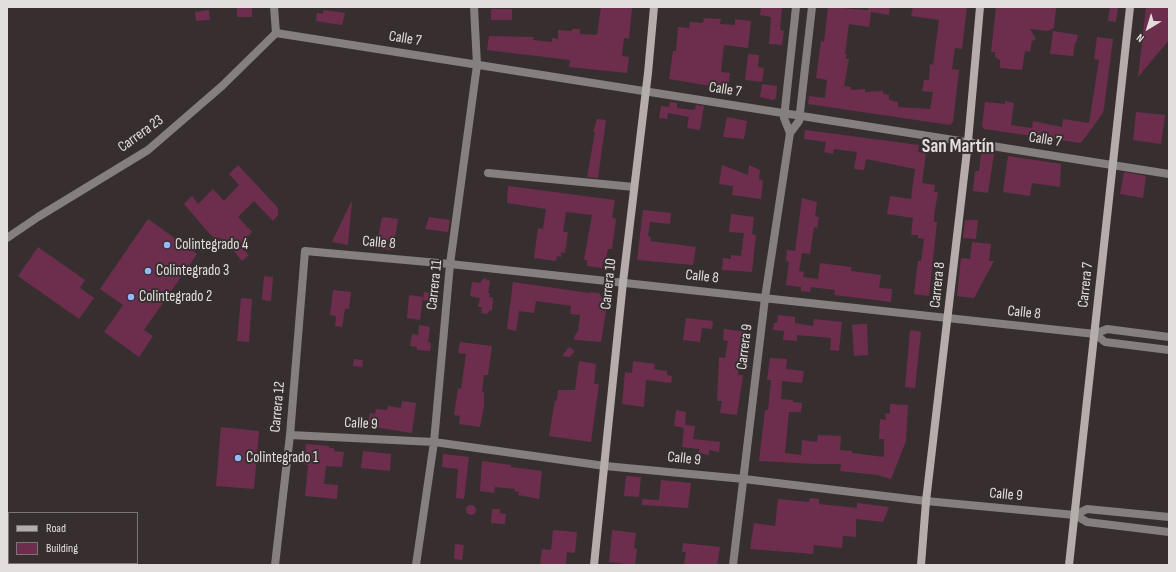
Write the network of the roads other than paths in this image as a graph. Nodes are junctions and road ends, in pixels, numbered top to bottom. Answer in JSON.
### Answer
{"nodes":[{"id":1,"x":274,"y":7,"type":"edge"},
{"id":2,"x":474,"y":7,"type":"edge"},
{"id":3,"x":654,"y":7,"type":"edge"},
{"id":4,"x":796,"y":7,"type":"edge"},
{"id":5,"x":812,"y":7,"type":"edge"},
{"id":6,"x":980,"y":7,"type":"edge"},
{"id":7,"x":1130,"y":7,"type":"edge"},
{"id":8,"x":276,"y":33,"type":"junction"},
{"id":9,"x":477,"y":65,"type":"junction"},
{"id":10,"x":646,"y":91,"type":"junction"},
{"id":11,"x":784,"y":113,"type":"junction"},
{"id":12,"x":800,"y":116,"type":"junction"},
{"id":13,"x":790,"y":133,"type":"junction"},
{"id":14,"x":968,"y":142,"type":"junction"},
{"id":15,"x":1113,"y":165,"type":"junction"},
{"id":16,"x":488,"y":173,"type":"dead end"},
{"id":17,"x":1169,"y":174,"type":"edge"},
{"id":18,"x":634,"y":187,"type":"junction"},
{"id":19,"x":7,"y":238,"type":"edge"},
{"id":20,"x":305,"y":251,"type":"joint"},
{"id":21,"x":450,"y":264,"type":"junction"},
{"id":22,"x":623,"y":282,"type":"junction"},
{"id":23,"x":765,"y":298,"type":"junction"},
{"id":24,"x":948,"y":319,"type":"junction"},
{"id":25,"x":1095,"y":334,"type":"junction"},
{"id":26,"x":1169,"y":337,"type":"edge"},
{"id":27,"x":1169,"y":348,"type":"edge"},
{"id":28,"x":290,"y":435,"type":"junction"},
{"id":29,"x":434,"y":442,"type":"junction"},
{"id":30,"x":605,"y":466,"type":"junction"},
{"id":31,"x":744,"y":479,"type":"junction"},
{"id":32,"x":926,"y":501,"type":"junction"},
{"id":33,"x":1150,"y":515,"type":"junction"},
{"id":34,"x":1075,"y":516,"type":"junction"},
{"id":35,"x":1169,"y":517,"type":"edge"},
{"id":36,"x":1148,"y":530,"type":"junction"},
{"id":37,"x":1169,"y":532,"type":"edge"},
{"id":38,"x":275,"y":565,"type":"edge"},
{"id":39,"x":416,"y":565,"type":"edge"},
{"id":40,"x":594,"y":565,"type":"edge"},
{"id":41,"x":733,"y":565,"type":"edge"},
{"id":42,"x":921,"y":565,"type":"edge"},
{"id":43,"x":1069,"y":565,"type":"edge"}],
"edges":[{"from":1,"to":8,"type":"street"},
{"from":2,"to":9,"type":"street","name":"Carrera 11"},
{"from":3,"to":10,"type":"street","name":"Carrera 10"},
{"from":4,"to":11,"type":"street","name":"Carrera 9"},
{"from":5,"to":12,"type":"street","name":"Carrera 9"},
{"from":6,"to":14,"type":"street","name":"Carrera 8"},
{"from":7,"to":15,"type":"street","name":"Carrera 7"},
{"from":8,"to":9,"type":"street","name":"Calle 7"},
{"from":8,"to":19,"type":"street","name":"Carrera 23"},
{"from":9,"to":10,"type":"street","name":"Calle 7"},
{"from":9,"to":21,"type":"street","name":"Carrera 11"},
{"from":10,"to":11,"type":"street","name":"Calle 7"},
{"from":10,"to":18,"type":"street","name":"Carrera 10"},
{"from":11,"to":12,"type":"street","name":"Calle 7"},
{"from":11,"to":13,"type":"street","name":"Carrera 9"},
{"from":12,"to":13,"type":"street","name":"Carrera 9"},
{"from":12,"to":14,"type":"street","name":"Calle 7"},
{"from":13,"to":23,"type":"street","name":"Carrera 9"},
{"from":14,"to":15,"type":"street","name":"Calle 7"},
{"from":14,"to":24,"type":"street","name":"Carrera 8"},
{"from":15,"to":17,"type":"street","name":"Calle 7"},
{"from":15,"to":25,"type":"street","name":"Carrera 7"},
{"from":16,"to":18,"type":"street"},
{"from":18,"to":22,"type":"street","name":"Carrera 10"},
{"from":20,"to":21,"type":"street","name":"Calle 8"},
{"from":20,"to":28,"type":"street","name":"Carrera 12"},
{"from":21,"to":22,"type":"street","name":"Calle 8"},
{"from":21,"to":29,"type":"street","name":"Carrera 11"},
{"from":22,"to":23,"type":"street","name":"Calle 8"},
{"from":22,"to":30,"type":"street","name":"Carrera 10"},
{"from":23,"to":24,"type":"street","name":"Calle 8"},
{"from":23,"to":31,"type":"street","name":"Carrera 9"},
{"from":24,"to":25,"type":"street","name":"Calle 8"},
{"from":24,"to":32,"type":"street","name":"Carrera 8"},
{"from":25,"to":26,"type":"street","name":"Calle 8"},
{"from":25,"to":27,"type":"street","name":"Calle 8"},
{"from":25,"to":34,"type":"street","name":"Carrera 7"},
{"from":28,"to":29,"type":"street","name":"Calle 9"},
{"from":28,"to":38,"type":"street","name":"Carrera 12"},
{"from":29,"to":30,"type":"street","name":"Calle 9"},
{"from":29,"to":39,"type":"street","name":"Carrera 11"},
{"from":30,"to":31,"type":"street","name":"Calle 9"},
{"from":30,"to":40,"type":"street","name":"Carrera 10"},
{"from":31,"to":32,"type":"street","name":"Calle 9"},
{"from":31,"to":41,"type":"street","name":"Carrera 9"},
{"from":32,"to":34,"type":"street","name":"Calle 9"},
{"from":32,"to":42,"type":"street","name":"Carrera 8"},
{"from":33,"to":34,"type":"street","name":"Calle 9"},
{"from":33,"to":35,"type":"street","name":"Calle 9"},
{"from":33,"to":36,"type":"street"},
{"from":34,"to":36,"type":"street","name":"Calle 9"},
{"from":34,"to":43,"type":"street","name":"Carrera 7"},
{"from":36,"to":37,"type":"street","name":"Calle 9"}]}
